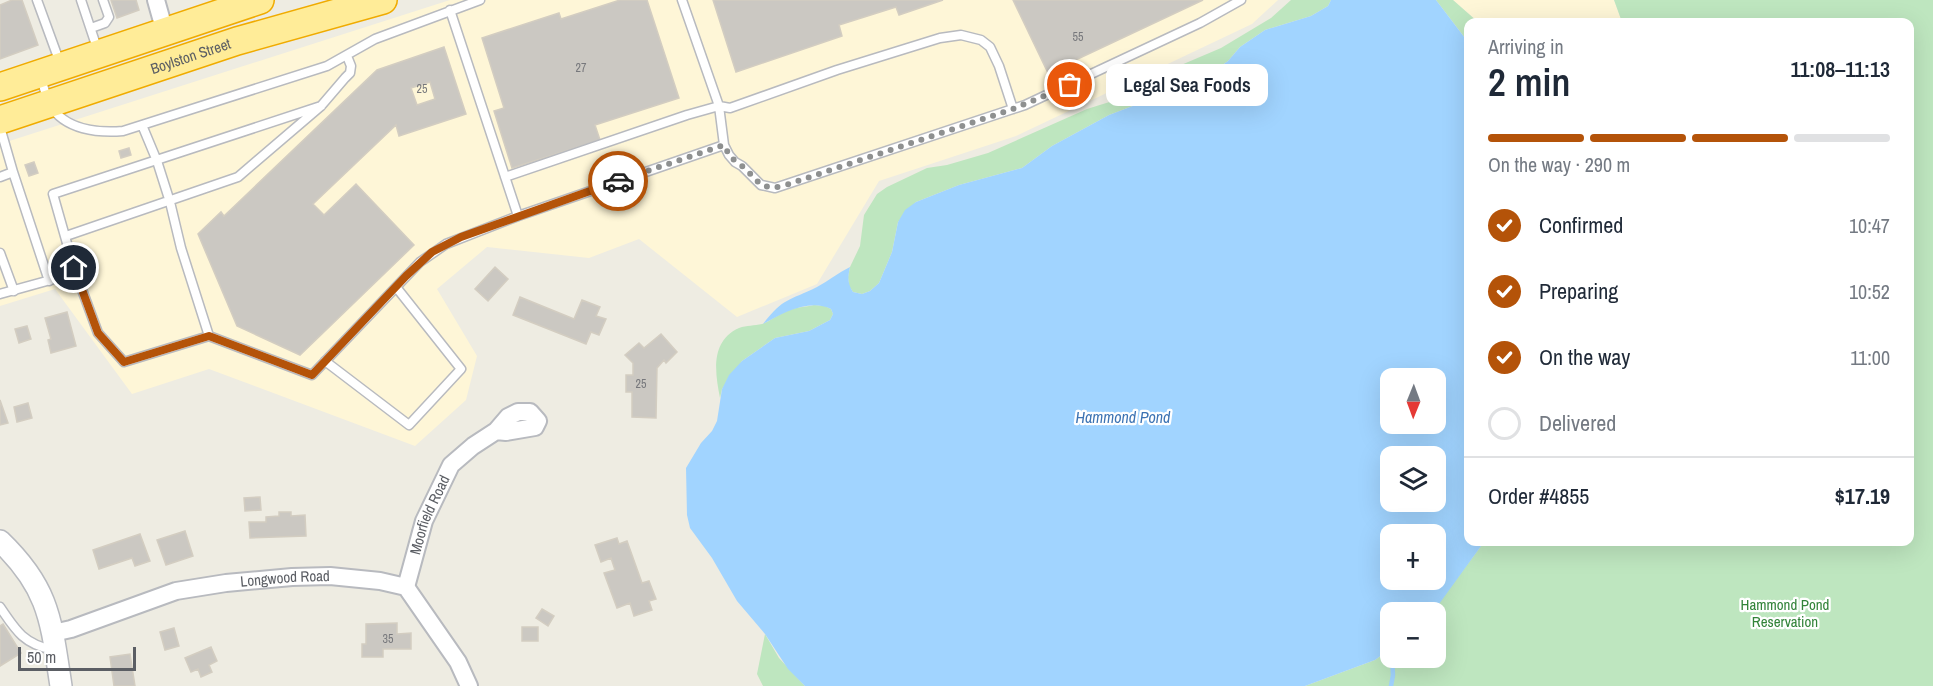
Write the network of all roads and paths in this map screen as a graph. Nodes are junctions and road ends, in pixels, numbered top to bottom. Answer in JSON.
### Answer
{"nodes":[{"id":1,"x":38,"y":0,"type":"edge"},
{"id":2,"x":81,"y":0,"type":"edge"},
{"id":3,"x":103,"y":0,"type":"edge"},
{"id":4,"x":156,"y":0,"type":"edge"},
{"id":5,"x":261,"y":0,"type":"edge"},
{"id":6,"x":383,"y":0,"type":"edge"},
{"id":7,"x":480,"y":0,"type":"edge"},
{"id":8,"x":682,"y":0,"type":"edge"},
{"id":9,"x":1241,"y":0,"type":"edge"},
{"id":10,"x":450,"y":10,"type":"junction"},
{"id":11,"x":91,"y":28,"type":"junction"},
{"id":12,"x":165,"y":32,"type":"junction"},
{"id":13,"x":99,"y":54,"type":"junction"},
{"id":14,"x":347,"y":56,"type":"junction"},
{"id":15,"x":50,"y":70,"type":"junction"},
{"id":16,"x":0,"y":87,"type":"edge"},
{"id":17,"x":49,"y":104,"type":"junction"},
{"id":18,"x":321,"y":106,"type":"junction"},
{"id":19,"x":718,"y":106,"type":"junction"},
{"id":20,"x":1013,"y":109,"type":"junction"},
{"id":21,"x":0,"y":120,"type":"edge"},
{"id":22,"x":142,"y":125,"type":"junction"},
{"id":23,"x":0,"y":127,"type":"edge"},
{"id":24,"x":724,"y":145,"type":"junction"},
{"id":25,"x":157,"y":160,"type":"junction"},
{"id":26,"x":13,"y":172,"type":"junction"},
{"id":27,"x":0,"y":177,"type":"edge"},
{"id":28,"x":505,"y":177,"type":"junction"},
{"id":29,"x":170,"y":202,"type":"junction"},
{"id":30,"x":518,"y":216,"type":"junction"},
{"id":31,"x":66,"y":236,"type":"junction"},
{"id":32,"x":0,"y":254,"type":"edge"},
{"id":33,"x":74,"y":268,"type":"junction"},
{"id":34,"x":49,"y":280,"type":"junction"},
{"id":35,"x":396,"y":287,"type":"junction"},
{"id":36,"x":14,"y":291,"type":"junction"},
{"id":37,"x":0,"y":294,"type":"edge"},
{"id":38,"x":209,"y":336,"type":"junction"},
{"id":39,"x":325,"y":361,"type":"junction"},
{"id":40,"x":496,"y":431,"type":"dead end"},
{"id":41,"x":0,"y":541,"type":"edge"},
{"id":42,"x":406,"y":587,"type":"junction"},
{"id":43,"x":0,"y":608,"type":"edge"},
{"id":44,"x":54,"y":642,"type":"junction"},
{"id":45,"x":61,"y":686,"type":"edge"},
{"id":46,"x":469,"y":686,"type":"edge"}],
"edges":[{"from":1,"to":15,"type":"lane"},
{"from":2,"to":11,"type":"lane"},
{"from":3,"to":11,"type":"lane"},
{"from":4,"to":12,"type":"street"},
{"from":5,"to":12,"type":"highway","name":"Boylston Street"},
{"from":6,"to":17,"type":"highway","name":"Boylston Street"},
{"from":7,"to":10,"type":"lane"},
{"from":8,"to":19,"type":"lane"},
{"from":9,"to":20,"type":"lane"},
{"from":10,"to":14,"type":"lane"},
{"from":10,"to":28,"type":"lane"},
{"from":11,"to":13,"type":"lane"},
{"from":12,"to":13,"type":"highway","name":"Boylston Street"},
{"from":13,"to":15,"type":"highway","name":"Boylston Street"},
{"from":14,"to":18,"type":"lane"},
{"from":14,"to":22,"type":"lane"},
{"from":15,"to":16,"type":"highway","name":"Boylston Street"},
{"from":15,"to":17,"type":"lane"},
{"from":17,"to":21,"type":"highway","name":"Boylston Street"},
{"from":17,"to":22,"type":"lane"},
{"from":18,"to":25,"type":"lane"},
{"from":18,"to":29,"type":"lane"},
{"from":19,"to":20,"type":"lane"},
{"from":19,"to":24,"type":"lane"},
{"from":19,"to":28,"type":"lane"},
{"from":20,"to":24,"type":"lane"},
{"from":22,"to":25,"type":"lane"},
{"from":23,"to":26,"type":"lane"},
{"from":24,"to":30,"type":"lane"},
{"from":25,"to":29,"type":"lane"},
{"from":25,"to":31,"type":"lane"},
{"from":26,"to":27,"type":"lane"},
{"from":26,"to":34,"type":"lane"},
{"from":28,"to":30,"type":"lane"},
{"from":29,"to":31,"type":"lane"},
{"from":29,"to":38,"type":"lane"},
{"from":30,"to":35,"type":"lane"},
{"from":31,"to":33,"type":"lane"},
{"from":32,"to":36,"type":"lane"},
{"from":33,"to":34,"type":"lane"},
{"from":33,"to":38,"type":"lane"},
{"from":34,"to":36,"type":"lane"},
{"from":35,"to":39,"type":"lane"},
{"from":35,"to":39,"type":"lane"},
{"from":36,"to":37,"type":"lane"},
{"from":38,"to":39,"type":"lane"},
{"from":40,"to":42,"type":"street","name":"Moorfield Road"},
{"from":41,"to":44,"type":"street"},
{"from":42,"to":44,"type":"street","name":"Longwood Road"},
{"from":42,"to":46,"type":"street"},
{"from":43,"to":44,"type":"lane"},
{"from":44,"to":45,"type":"street"}]}
